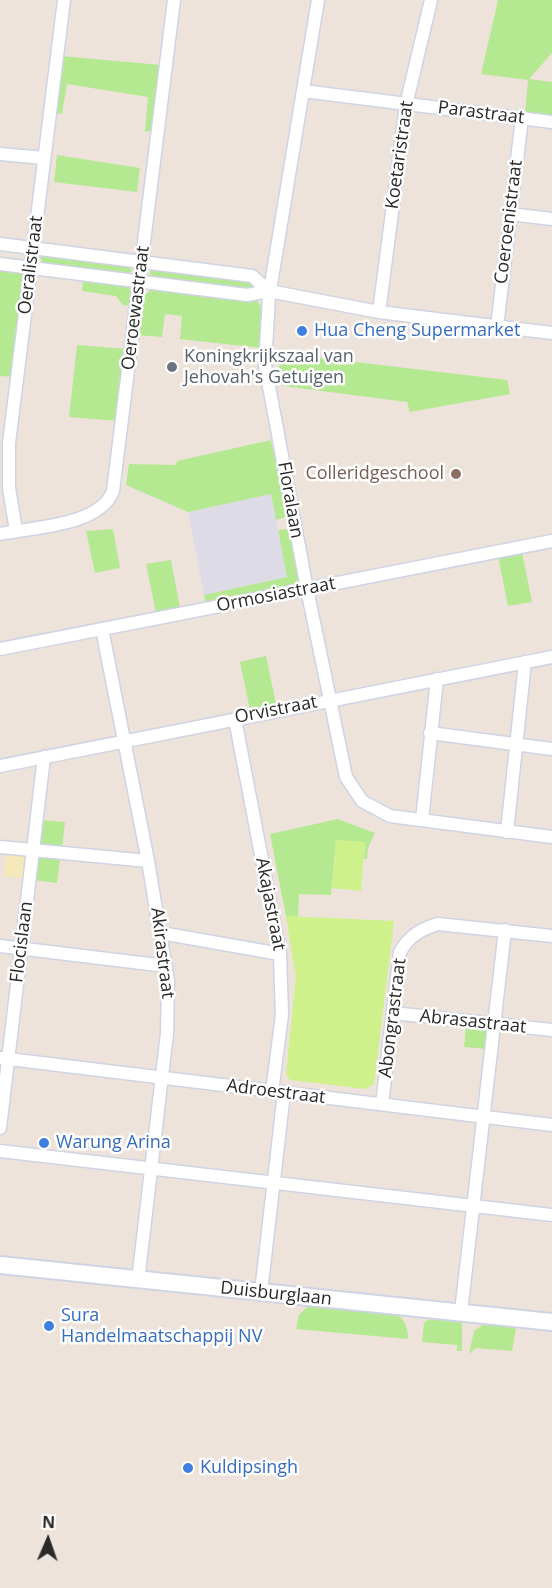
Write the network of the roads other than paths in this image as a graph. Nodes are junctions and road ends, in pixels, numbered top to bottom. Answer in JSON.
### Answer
{"nodes":[{"id":1,"x":64,"y":0,"type":"edge"},
{"id":2,"x":174,"y":0,"type":"edge"},
{"id":3,"x":318,"y":0,"type":"edge"},
{"id":4,"x":431,"y":0,"type":"edge"},
{"id":5,"x":303,"y":91,"type":"junction"},
{"id":6,"x":406,"y":105,"type":"junction"},
{"id":7,"x":522,"y":118,"type":"junction"},
{"id":8,"x":552,"y":122,"type":"edge"},
{"id":9,"x":0,"y":154,"type":"edge"},
{"id":10,"x":44,"y":158,"type":"junction"},
{"id":11,"x":510,"y":214,"type":"junction"},
{"id":12,"x":552,"y":219,"type":"edge"},
{"id":13,"x":0,"y":244,"type":"edge"},
{"id":14,"x":33,"y":247,"type":"junction"},
{"id":15,"x":142,"y":262,"type":"junction"},
{"id":16,"x":0,"y":264,"type":"edge"},
{"id":17,"x":31,"y":268,"type":"junction"},
{"id":18,"x":140,"y":282,"type":"junction"},
{"id":19,"x":269,"y":291,"type":"junction"},
{"id":20,"x":379,"y":312,"type":"junction"},
{"id":21,"x":497,"y":327,"type":"junction"},
{"id":22,"x":552,"y":333,"type":"edge"},
{"id":23,"x":16,"y":531,"type":"junction"},
{"id":24,"x":0,"y":534,"type":"edge"},
{"id":25,"x":552,"y":541,"type":"edge"},
{"id":26,"x":306,"y":590,"type":"junction"},
{"id":27,"x":102,"y":628,"type":"junction"},
{"id":28,"x":0,"y":649,"type":"edge"},
{"id":29,"x":552,"y":657,"type":"edge"},
{"id":30,"x":525,"y":662,"type":"junction"},
{"id":31,"x":437,"y":680,"type":"junction"},
{"id":32,"x":328,"y":700,"type":"junction"},
{"id":33,"x":235,"y":719,"type":"junction"},
{"id":34,"x":430,"y":733,"type":"junction"},
{"id":35,"x":124,"y":741,"type":"junction"},
{"id":36,"x":516,"y":744,"type":"junction"},
{"id":37,"x":552,"y":749,"type":"edge"},
{"id":38,"x":44,"y":757,"type":"junction"},
{"id":39,"x":0,"y":766,"type":"edge"},
{"id":40,"x":422,"y":820,"type":"junction"},
{"id":41,"x":507,"y":832,"type":"junction"},
{"id":42,"x":552,"y":837,"type":"edge"},
{"id":43,"x":0,"y":847,"type":"edge"},
{"id":44,"x":33,"y":850,"type":"junction"},
{"id":45,"x":148,"y":861,"type":"junction"},
{"id":46,"x":505,"y":930,"type":"junction"},
{"id":47,"x":161,"y":933,"type":"junction"},
{"id":48,"x":552,"y":936,"type":"edge"},
{"id":49,"x":0,"y":946,"type":"edge"},
{"id":50,"x":21,"y":948,"type":"junction"},
{"id":51,"x":280,"y":954,"type":"junction"},
{"id":52,"x":166,"y":966,"type":"junction"},
{"id":53,"x":393,"y":1013,"type":"junction"},
{"id":54,"x":496,"y":1023,"type":"junction"},
{"id":55,"x":552,"y":1030,"type":"edge"},
{"id":56,"x":4,"y":1059,"type":"edge"},
{"id":57,"x":160,"y":1078,"type":"junction"},
{"id":58,"x":278,"y":1092,"type":"junction"},
{"id":59,"x":382,"y":1104,"type":"junction"},
{"id":60,"x":483,"y":1117,"type":"junction"},
{"id":61,"x":552,"y":1125,"type":"edge"},
{"id":62,"x":0,"y":1128,"type":"edge"},
{"id":63,"x":0,"y":1151,"type":"edge"},
{"id":64,"x":151,"y":1169,"type":"junction"},
{"id":65,"x":273,"y":1183,"type":"junction"},
{"id":66,"x":474,"y":1207,"type":"junction"},
{"id":67,"x":552,"y":1215,"type":"edge"},
{"id":68,"x":0,"y":1265,"type":"edge"},
{"id":69,"x":138,"y":1281,"type":"junction"},
{"id":70,"x":261,"y":1292,"type":"junction"},
{"id":71,"x":461,"y":1312,"type":"junction"},
{"id":72,"x":552,"y":1322,"type":"edge"}],
"edges":[{"from":1,"to":10,"type":"street","name":"Oeralistraat"},
{"from":2,"to":15,"type":"street","name":"Oeroewastraat"},
{"from":3,"to":5,"type":"street","name":"Floralaan"},
{"from":4,"to":6,"type":"street","name":"Koetaristraat"},
{"from":5,"to":6,"type":"street","name":"Parastraat"},
{"from":5,"to":19,"type":"street","name":"Floralaan"},
{"from":6,"to":7,"type":"street","name":"Parastraat"},
{"from":6,"to":20,"type":"street","name":"Koetaristraat"},
{"from":7,"to":8,"type":"street","name":"Parastraat"},
{"from":7,"to":11,"type":"street","name":"Coeroenistraat"},
{"from":9,"to":10,"type":"street"},
{"from":10,"to":14,"type":"street","name":"Oeralistraat"},
{"from":11,"to":12,"type":"street"},
{"from":11,"to":21,"type":"street","name":"Coeroenistraat"},
{"from":13,"to":14,"type":"street"},
{"from":14,"to":15,"type":"street"},
{"from":14,"to":17,"type":"street","name":"Oeralistraat"},
{"from":15,"to":18,"type":"street","name":"Oeroewastraat"},
{"from":15,"to":19,"type":"street"},
{"from":16,"to":17,"type":"street"},
{"from":17,"to":18,"type":"street"},
{"from":17,"to":23,"type":"street","name":"Oeralistraat"},
{"from":18,"to":19,"type":"street"},
{"from":18,"to":23,"type":"street","name":"Oeroewastraat"},
{"from":19,"to":20,"type":"street"},
{"from":19,"to":26,"type":"street","name":"Floralaan"},
{"from":20,"to":21,"type":"street"},
{"from":21,"to":22,"type":"street"},
{"from":23,"to":24,"type":"street","name":"Oeroewastraat"},
{"from":25,"to":26,"type":"street","name":"Ormosiastraat"},
{"from":26,"to":27,"type":"street","name":"Ormosiastraat"},
{"from":26,"to":32,"type":"street","name":"Floralaan"},
{"from":27,"to":28,"type":"street","name":"Ormosiastraat"},
{"from":27,"to":35,"type":"street","name":"Akirastraat"},
{"from":29,"to":30,"type":"street","name":"Orvistraat"},
{"from":30,"to":31,"type":"street","name":"Orvistraat"},
{"from":30,"to":36,"type":"street"},
{"from":31,"to":32,"type":"street","name":"Orvistraat"},
{"from":31,"to":34,"type":"street"},
{"from":32,"to":33,"type":"street","name":"Orvistraat"},
{"from":32,"to":40,"type":"street","name":"Floralaan"},
{"from":33,"to":35,"type":"street","name":"Orvistraat"},
{"from":33,"to":51,"type":"street","name":"Akajastraat"},
{"from":34,"to":36,"type":"street"},
{"from":34,"to":40,"type":"street"},
{"from":35,"to":38,"type":"street","name":"Orvistraat"},
{"from":35,"to":45,"type":"street","name":"Akirastraat"},
{"from":36,"to":37,"type":"street"},
{"from":36,"to":41,"type":"street"},
{"from":38,"to":39,"type":"street","name":"Orvistraat"},
{"from":38,"to":44,"type":"street","name":"Flocislaan"},
{"from":40,"to":41,"type":"street","name":"Floralaan"},
{"from":41,"to":42,"type":"street","name":"Floralaan"},
{"from":43,"to":44,"type":"street"},
{"from":44,"to":45,"type":"street"},
{"from":44,"to":50,"type":"street","name":"Flocislaan"},
{"from":45,"to":47,"type":"street","name":"Akirastraat"},
{"from":46,"to":48,"type":"street","name":"Abongrastraat"},
{"from":46,"to":53,"type":"street","name":"Abongrastraat"},
{"from":46,"to":54,"type":"street"},
{"from":47,"to":51,"type":"street"},
{"from":47,"to":52,"type":"street","name":"Akirastraat"},
{"from":49,"to":50,"type":"street"},
{"from":50,"to":52,"type":"street"},
{"from":50,"to":56,"type":"street","name":"Flocislaan"},
{"from":51,"to":58,"type":"street","name":"Akajastraat"},
{"from":52,"to":57,"type":"street","name":"Akirastraat"},
{"from":53,"to":54,"type":"street","name":"Abrasastraat"},
{"from":53,"to":59,"type":"street","name":"Abongrastraat"},
{"from":54,"to":55,"type":"street","name":"Abrasastraat"},
{"from":54,"to":60,"type":"street"},
{"from":56,"to":57,"type":"street","name":"Adroestraat"},
{"from":56,"to":62,"type":"street","name":"Flocislaan"},
{"from":57,"to":58,"type":"street","name":"Adroestraat"},
{"from":57,"to":64,"type":"street","name":"Akirastraat"},
{"from":58,"to":59,"type":"street","name":"Adroestraat"},
{"from":58,"to":65,"type":"street","name":"Akajastraat"},
{"from":59,"to":60,"type":"street","name":"Adroestraat"},
{"from":60,"to":61,"type":"street","name":"Adroestraat"},
{"from":60,"to":66,"type":"street"},
{"from":63,"to":64,"type":"street"},
{"from":64,"to":65,"type":"street"},
{"from":64,"to":69,"type":"street","name":"Akirastraat"},
{"from":65,"to":66,"type":"street"},
{"from":65,"to":70,"type":"street","name":"Akajastraat"},
{"from":66,"to":67,"type":"street"},
{"from":66,"to":71,"type":"street"},
{"from":68,"to":69,"type":"street","name":"Duisburglaan"},
{"from":69,"to":70,"type":"street","name":"Duisburglaan"},
{"from":70,"to":71,"type":"street","name":"Duisburglaan"},
{"from":71,"to":72,"type":"street","name":"Duisburglaan"}]}
